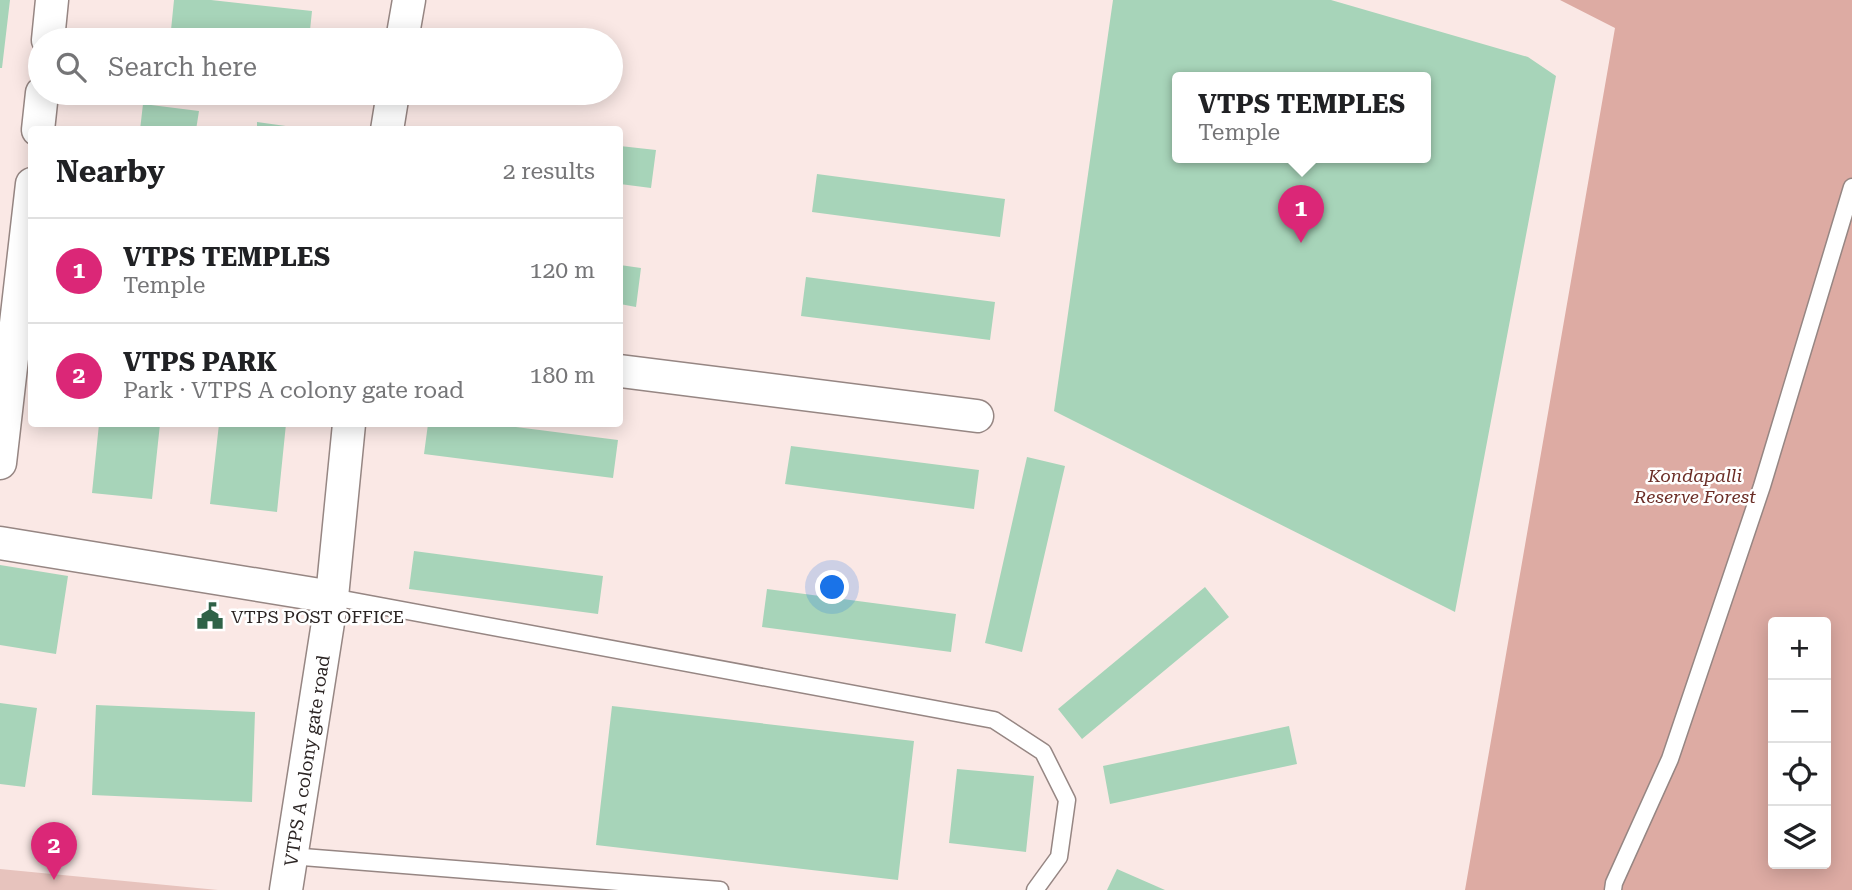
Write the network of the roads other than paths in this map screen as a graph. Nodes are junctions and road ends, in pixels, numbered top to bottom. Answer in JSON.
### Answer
{"nodes":[{"id":1,"x":52,"y":0,"type":"edge"},
{"id":2,"x":409,"y":0,"type":"edge"},
{"id":3,"x":49,"y":28,"type":"edge"},
{"id":4,"x":404,"y":28,"type":"edge"},
{"id":5,"x":41,"y":105,"type":"edge"},
{"id":6,"x":392,"y":105,"type":"edge"},
{"id":7,"x":38,"y":126,"type":"edge"},
{"id":8,"x":388,"y":126,"type":"edge"},
{"id":9,"x":1852,"y":187,"type":"edge"},
{"id":10,"x":28,"y":219,"type":"edge"},
{"id":11,"x":623,"y":371,"type":"edge"},
{"id":12,"x":976,"y":416,"type":"dead end"},
{"id":13,"x":349,"y":427,"type":"edge"},
{"id":14,"x":0,"y":463,"type":"edge"},
{"id":15,"x":0,"y":543,"type":"edge"},
{"id":16,"x":332,"y":597,"type":"junction"},
{"id":17,"x":290,"y":856,"type":"junction"},
{"id":18,"x":286,"y":890,"type":"edge"},
{"id":19,"x":720,"y":890,"type":"edge"},
{"id":20,"x":1035,"y":890,"type":"edge"},
{"id":21,"x":1613,"y":890,"type":"edge"}],
"edges":[{"from":1,"to":3,"type":"street"},
{"from":2,"to":4,"type":"street"},
{"from":5,"to":7,"type":"street"},
{"from":6,"to":8,"type":"street"},
{"from":9,"to":21,"type":"lane"},
{"from":10,"to":14,"type":"street"},
{"from":11,"to":12,"type":"street"},
{"from":13,"to":16,"type":"street","name":"VTPS A colony gate road"},
{"from":15,"to":16,"type":"street"},
{"from":16,"to":17,"type":"street","name":"VTPS A colony gate road"},
{"from":16,"to":20,"type":"lane"},
{"from":17,"to":18,"type":"street","name":"VTPS A colony gate road"},
{"from":17,"to":19,"type":"lane"}]}
